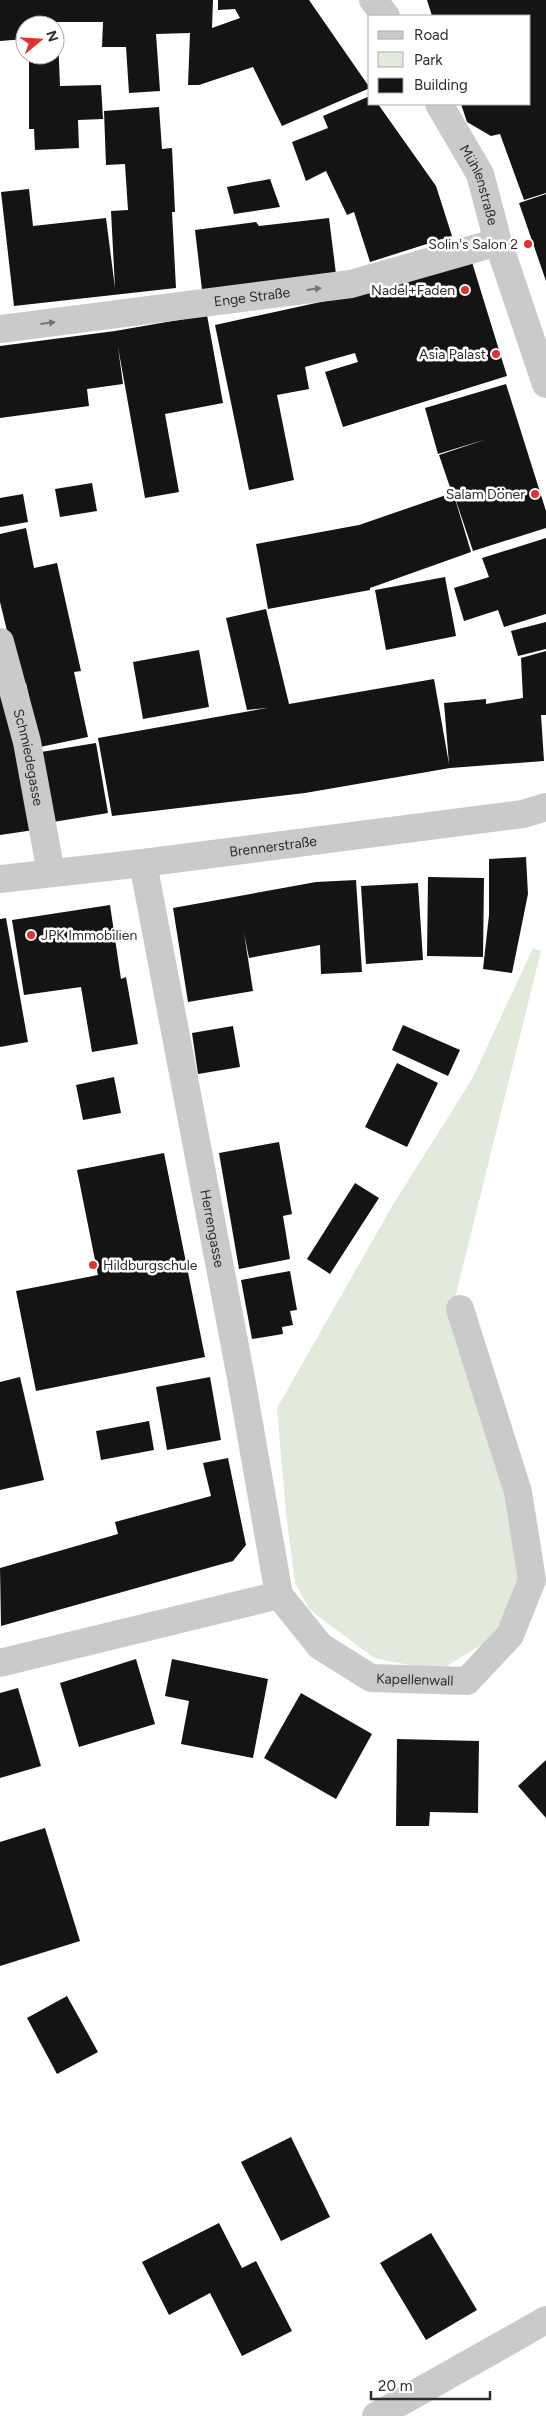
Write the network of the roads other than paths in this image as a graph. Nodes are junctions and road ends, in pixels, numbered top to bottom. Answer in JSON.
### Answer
{"nodes":[{"id":1,"x":373,"y":0,"type":"edge"},
{"id":2,"x":401,"y":0,"type":"edge"},
{"id":3,"x":385,"y":15,"type":"edge"},
{"id":4,"x":398,"y":15,"type":"edge"},
{"id":5,"x":440,"y":105,"type":"edge"},
{"id":6,"x":498,"y":242,"type":"junction"},
{"id":7,"x":0,"y":329,"type":"edge"},
{"id":8,"x":546,"y":384,"type":"edge"},
{"id":9,"x":0,"y":642,"type":"edge"},
{"id":10,"x":546,"y":807,"type":"edge"},
{"id":11,"x":144,"y":863,"type":"junction"},
{"id":12,"x":51,"y":873,"type":"junction"},
{"id":13,"x":0,"y":879,"type":"edge"},
{"id":14,"x":460,"y":1309,"type":"dead end"},
{"id":15,"x":279,"y":1595,"type":"junction"},
{"id":16,"x":0,"y":1663,"type":"edge"},
{"id":17,"x":546,"y":2320,"type":"edge"},
{"id":18,"x":376,"y":2416,"type":"edge"}],
"edges":[{"from":1,"to":3,"type":"street"},
{"from":2,"to":4,"type":"street"},
{"from":5,"to":6,"type":"street","name":"Mühlenstraße"},
{"from":7,"to":6,"type":"street","name":"Enge Straße","one_way":true},
{"from":6,"to":8,"type":"street","name":"Mühlenstraße"},
{"from":9,"to":12,"type":"street","name":"Schmiedegasse"},
{"from":10,"to":11,"type":"street","name":"Brennerstraße"},
{"from":11,"to":12,"type":"street","name":"Brennerstraße"},
{"from":11,"to":15,"type":"street","name":"Herrengasse"},
{"from":12,"to":13,"type":"street","name":"Brennerstraße"},
{"from":14,"to":15,"type":"street","name":"Kapellenwall"},
{"from":15,"to":16,"type":"street"},
{"from":17,"to":18,"type":"street"}]}
